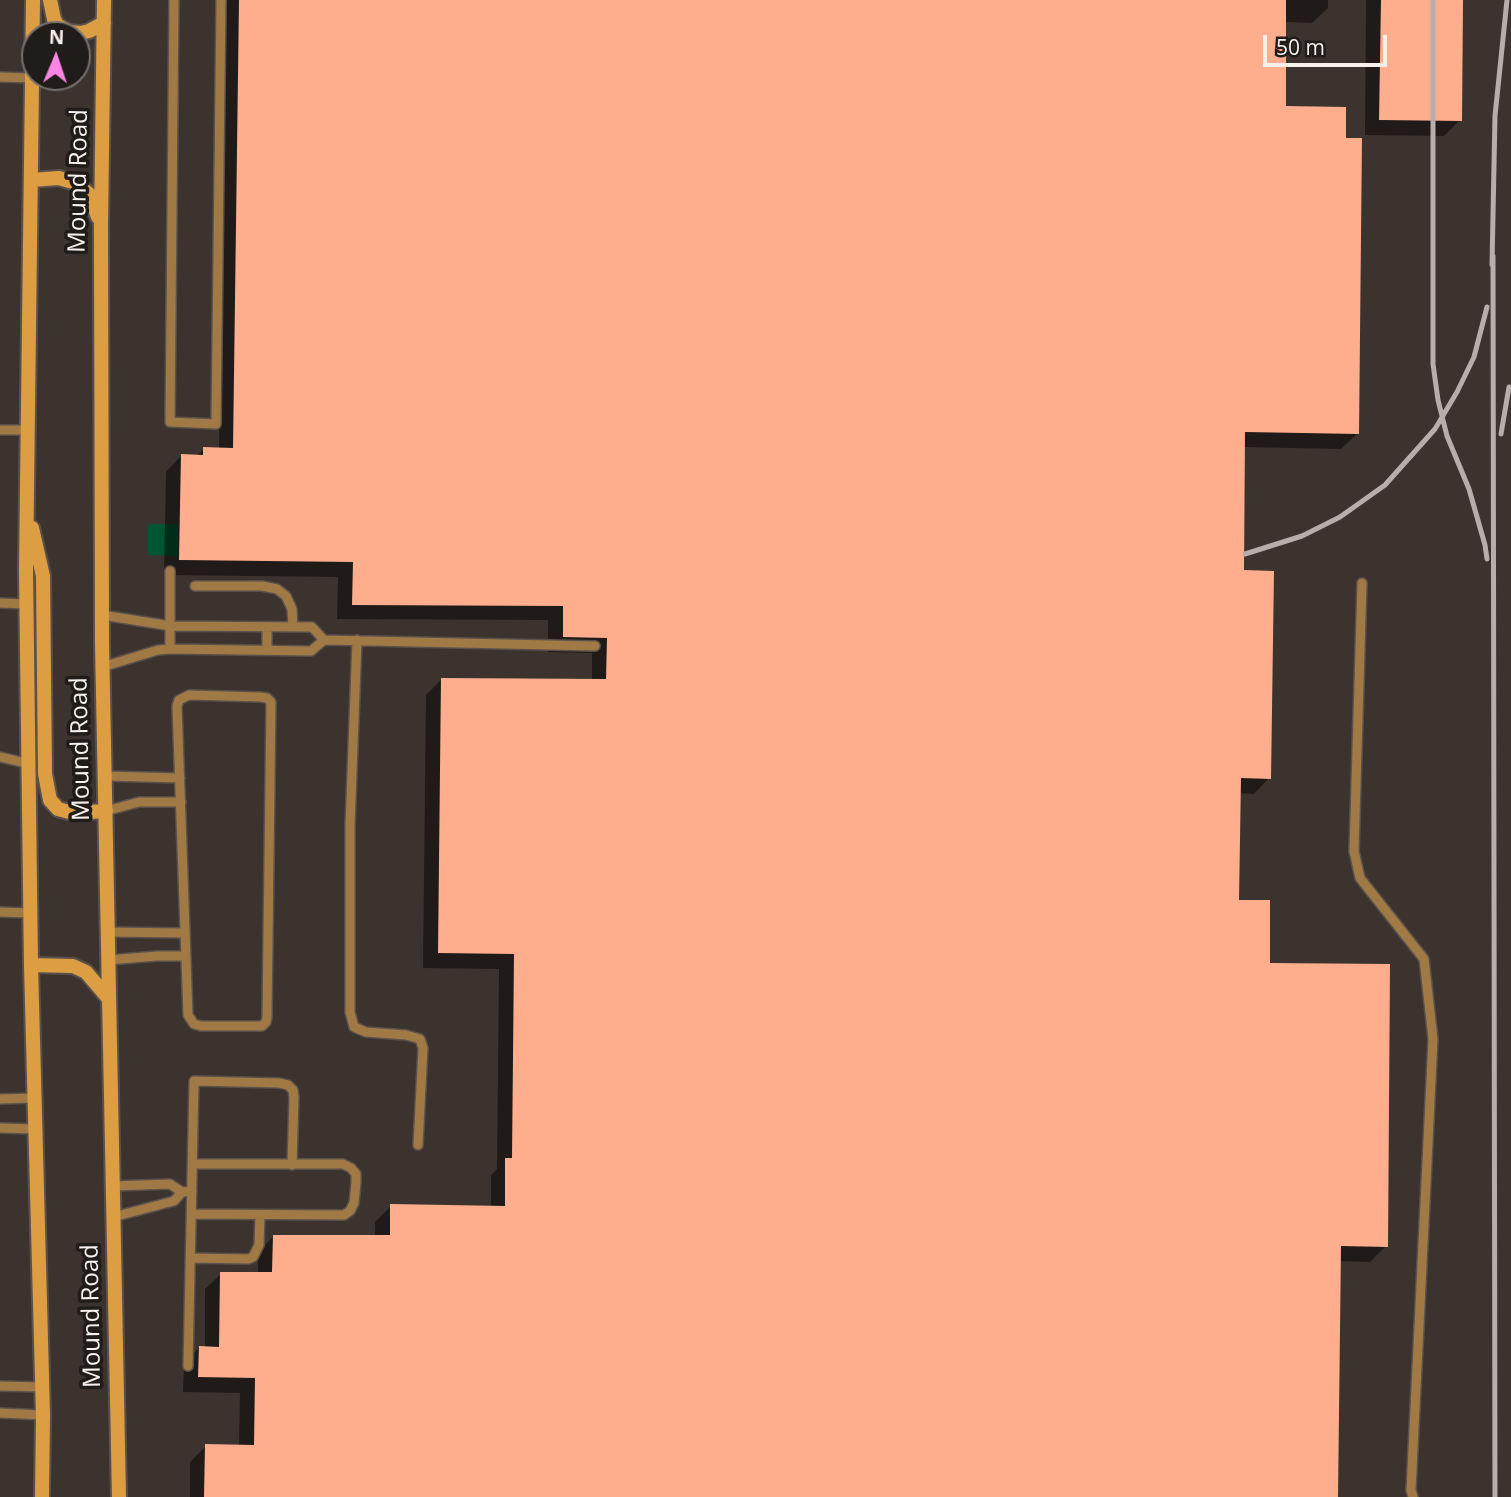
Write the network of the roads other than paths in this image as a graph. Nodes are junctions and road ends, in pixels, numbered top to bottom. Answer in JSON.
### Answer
{"nodes":[{"id":1,"x":33,"y":0,"type":"edge"},
{"id":2,"x":50,"y":0,"type":"edge"},
{"id":3,"x":104,"y":0,"type":"edge"},
{"id":4,"x":174,"y":0,"type":"edge"},
{"id":5,"x":222,"y":0,"type":"edge"},
{"id":6,"x":33,"y":21,"type":"edge"},
{"id":7,"x":104,"y":23,"type":"junction"},
{"id":8,"x":0,"y":78,"type":"edge"},
{"id":9,"x":21,"y":78,"type":"edge"},
{"id":10,"x":32,"y":91,"type":"edge"},
{"id":11,"x":32,"y":180,"type":"junction"},
{"id":12,"x":101,"y":225,"type":"junction"},
{"id":13,"x":0,"y":430,"type":"edge"},
{"id":14,"x":28,"y":430,"type":"junction"},
{"id":15,"x":27,"y":506,"type":"junction"},
{"id":16,"x":170,"y":571,"type":"dead end"},
{"id":17,"x":1362,"y":583,"type":"dead end"},
{"id":18,"x":195,"y":586,"type":"dead end"},
{"id":19,"x":0,"y":603,"type":"edge"},
{"id":20,"x":26,"y":604,"type":"junction"},
{"id":21,"x":102,"y":615,"type":"junction"},
{"id":22,"x":171,"y":626,"type":"junction"},
{"id":23,"x":267,"y":627,"type":"junction"},
{"id":24,"x":293,"y":627,"type":"junction"},
{"id":25,"x":324,"y":640,"type":"junction"},
{"id":26,"x":357,"y":640,"type":"junction"},
{"id":27,"x":595,"y":646,"type":"dead end"},
{"id":28,"x":170,"y":649,"type":"junction"},
{"id":29,"x":267,"y":649,"type":"junction"},
{"id":30,"x":102,"y":667,"type":"junction"},
{"id":31,"x":0,"y":757,"type":"edge"},
{"id":32,"x":30,"y":764,"type":"junction"},
{"id":33,"x":105,"y":776,"type":"junction"},
{"id":34,"x":180,"y":778,"type":"junction"},
{"id":35,"x":181,"y":802,"type":"junction"},
{"id":36,"x":106,"y":811,"type":"junction"},
{"id":37,"x":0,"y":912,"type":"edge"},
{"id":38,"x":31,"y":913,"type":"junction"},
{"id":39,"x":107,"y":932,"type":"junction"},
{"id":40,"x":185,"y":933,"type":"junction"},
{"id":41,"x":185,"y":956,"type":"junction"},
{"id":42,"x":108,"y":960,"type":"junction"},
{"id":43,"x":31,"y":965,"type":"junction"},
{"id":44,"x":109,"y":999,"type":"junction"},
{"id":45,"x":35,"y":1098,"type":"junction"},
{"id":46,"x":0,"y":1099,"type":"edge"},
{"id":47,"x":0,"y":1128,"type":"edge"},
{"id":48,"x":35,"y":1129,"type":"junction"},
{"id":49,"x":418,"y":1145,"type":"dead end"},
{"id":50,"x":193,"y":1164,"type":"junction"},
{"id":51,"x":292,"y":1165,"type":"junction"},
{"id":52,"x":113,"y":1186,"type":"junction"},
{"id":53,"x":187,"y":1191,"type":"junction"},
{"id":54,"x":192,"y":1214,"type":"junction"},
{"id":55,"x":260,"y":1214,"type":"junction"},
{"id":56,"x":113,"y":1217,"type":"junction"},
{"id":57,"x":191,"y":1258,"type":"junction"},
{"id":58,"x":188,"y":1366,"type":"dead end"},
{"id":59,"x":0,"y":1386,"type":"edge"},
{"id":60,"x":42,"y":1387,"type":"junction"},
{"id":61,"x":0,"y":1413,"type":"edge"},
{"id":62,"x":43,"y":1415,"type":"junction"},
{"id":63,"x":42,"y":1497,"type":"edge"},
{"id":64,"x":119,"y":1497,"type":"edge"},
{"id":65,"x":1413,"y":1497,"type":"edge"}],
"edges":[{"from":1,"to":6,"type":"main road","name":"Mound Road"},
{"from":2,"to":7,"type":"main road"},
{"from":3,"to":7,"type":"main road","name":"Mound Road"},
{"from":4,"to":5,"type":"lane"},
{"from":7,"to":12,"type":"main road","name":"Mound Road"},
{"from":8,"to":9,"type":"lane"},
{"from":10,"to":11,"type":"main road","name":"Mound Road"},
{"from":11,"to":12,"type":"main road"},
{"from":11,"to":14,"type":"main road","name":"Mound Road"},
{"from":12,"to":21,"type":"main road","name":"Mound Road"},
{"from":13,"to":14,"type":"lane"},
{"from":14,"to":15,"type":"main road","name":"Mound Road"},
{"from":15,"to":20,"type":"main road","name":"Mound Road"},
{"from":15,"to":36,"type":"main road"},
{"from":16,"to":22,"type":"lane"},
{"from":17,"to":65,"type":"lane"},
{"from":18,"to":24,"type":"lane"},
{"from":19,"to":20,"type":"lane"},
{"from":20,"to":32,"type":"main road","name":"Mound Road"},
{"from":21,"to":22,"type":"lane"},
{"from":21,"to":30,"type":"main road","name":"Mound Road"},
{"from":22,"to":23,"type":"lane"},
{"from":22,"to":28,"type":"lane"},
{"from":23,"to":24,"type":"lane"},
{"from":23,"to":29,"type":"lane"},
{"from":24,"to":25,"type":"lane"},
{"from":25,"to":26,"type":"lane"},
{"from":25,"to":29,"type":"lane"},
{"from":26,"to":27,"type":"lane"},
{"from":26,"to":49,"type":"lane"},
{"from":28,"to":29,"type":"lane"},
{"from":28,"to":30,"type":"lane"},
{"from":30,"to":33,"type":"main road","name":"Mound Road"},
{"from":31,"to":32,"type":"lane"},
{"from":32,"to":38,"type":"main road","name":"Mound Road"},
{"from":33,"to":34,"type":"lane"},
{"from":33,"to":36,"type":"main road","name":"Mound Road"},
{"from":34,"to":35,"type":"lane"},
{"from":34,"to":41,"type":"lane"},
{"from":35,"to":36,"type":"lane"},
{"from":35,"to":40,"type":"lane"},
{"from":36,"to":39,"type":"main road","name":"Mound Road"},
{"from":37,"to":38,"type":"lane"},
{"from":38,"to":43,"type":"main road","name":"Mound Road"},
{"from":39,"to":40,"type":"lane"},
{"from":39,"to":42,"type":"main road","name":"Mound Road"},
{"from":40,"to":41,"type":"lane"},
{"from":41,"to":42,"type":"lane"},
{"from":42,"to":44,"type":"main road","name":"Mound Road"},
{"from":43,"to":44,"type":"main road"},
{"from":43,"to":45,"type":"main road","name":"Mound Road"},
{"from":44,"to":52,"type":"main road","name":"Mound Road"},
{"from":45,"to":46,"type":"lane"},
{"from":45,"to":48,"type":"main road","name":"Mound Road"},
{"from":47,"to":48,"type":"lane"},
{"from":48,"to":60,"type":"main road","name":"Mound Road"},
{"from":50,"to":51,"type":"lane"},
{"from":50,"to":51,"type":"lane"},
{"from":50,"to":53,"type":"lane"},
{"from":51,"to":55,"type":"lane"},
{"from":52,"to":53,"type":"lane"},
{"from":52,"to":56,"type":"main road","name":"Mound Road"},
{"from":53,"to":54,"type":"lane"},
{"from":53,"to":56,"type":"lane"},
{"from":54,"to":55,"type":"lane"},
{"from":54,"to":57,"type":"lane"},
{"from":55,"to":57,"type":"lane"},
{"from":56,"to":64,"type":"main road","name":"Mound Road"},
{"from":57,"to":58,"type":"lane"},
{"from":59,"to":60,"type":"lane"},
{"from":60,"to":62,"type":"main road","name":"Mound Road"},
{"from":61,"to":62,"type":"lane"},
{"from":62,"to":63,"type":"main road","name":"Mound Road"}]}
